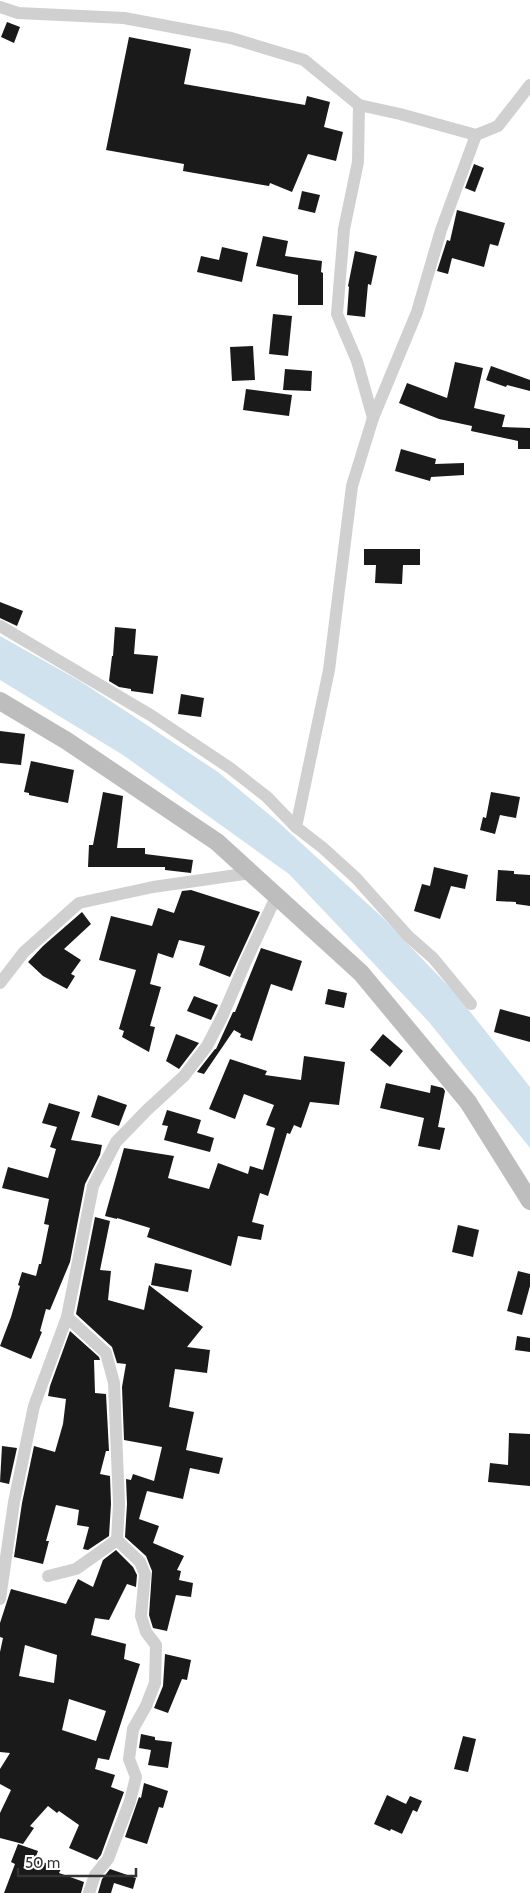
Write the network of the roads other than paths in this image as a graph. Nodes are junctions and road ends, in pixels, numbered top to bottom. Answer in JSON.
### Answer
{"nodes":[{"id":1,"x":0,"y":7,"type":"edge"},
{"id":2,"x":530,"y":85,"type":"edge"},
{"id":3,"x":359,"y":105,"type":"junction"},
{"id":4,"x":476,"y":135,"type":"junction"},
{"id":5,"x":372,"y":418,"type":"junction"},
{"id":6,"x":0,"y":626,"type":"edge"},
{"id":7,"x":0,"y":701,"type":"edge"},
{"id":8,"x":296,"y":827,"type":"junction"},
{"id":9,"x":251,"y":873,"type":"junction"},
{"id":10,"x":276,"y":897,"type":"junction"},
{"id":11,"x":0,"y":983,"type":"edge"},
{"id":12,"x":471,"y":1004,"type":"dead end"},
{"id":13,"x":530,"y":1202,"type":"edge"},
{"id":14,"x":67,"y":1317,"type":"junction"},
{"id":15,"x":117,"y":1540,"type":"junction"},
{"id":16,"x":48,"y":1576,"type":"dead end"},
{"id":17,"x":0,"y":1599,"type":"edge"},
{"id":18,"x":89,"y":1893,"type":"edge"}],
"edges":[{"from":1,"to":3,"type":"street"},
{"from":2,"to":4,"type":"street"},
{"from":3,"to":4,"type":"street"},
{"from":3,"to":5,"type":"street"},
{"from":4,"to":5,"type":"street"},
{"from":5,"to":8,"type":"street"},
{"from":6,"to":8,"type":"street"},
{"from":7,"to":9,"type":"main road"},
{"from":8,"to":12,"type":"street"},
{"from":9,"to":10,"type":"main road"},
{"from":9,"to":11,"type":"street"},
{"from":10,"to":13,"type":"main road"},
{"from":10,"to":14,"type":"street"},
{"from":14,"to":15,"type":"street"},
{"from":14,"to":17,"type":"street"},
{"from":15,"to":16,"type":"street"},
{"from":15,"to":18,"type":"street"}]}
